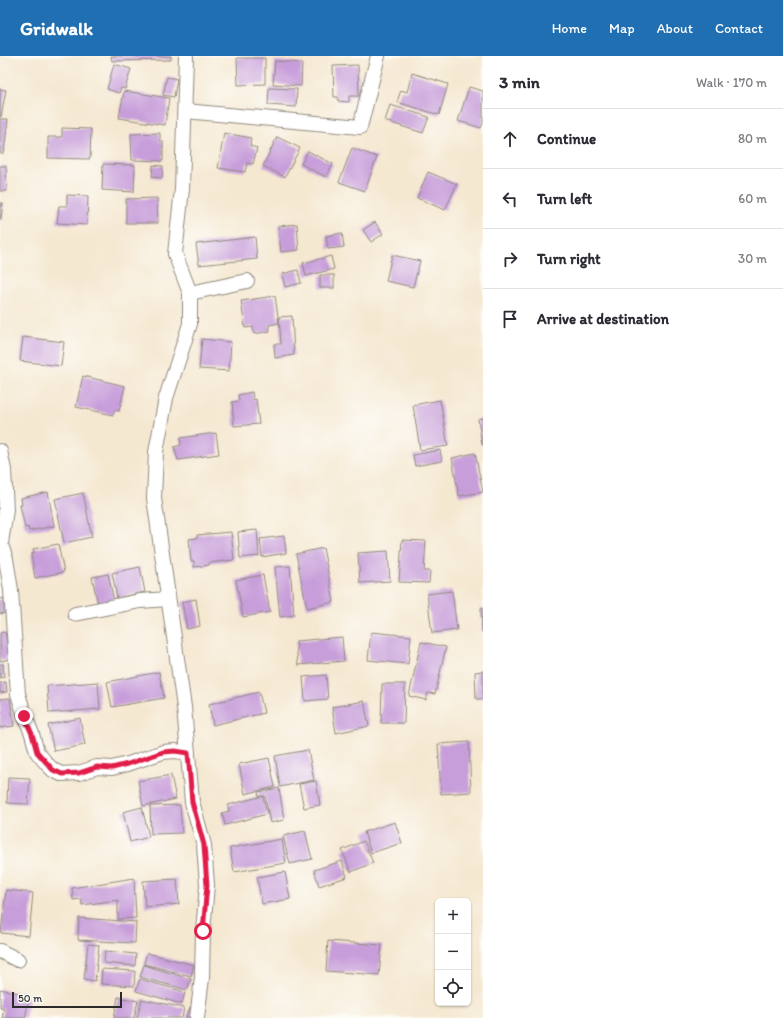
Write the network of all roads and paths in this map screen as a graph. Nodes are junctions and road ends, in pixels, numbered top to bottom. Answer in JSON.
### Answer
{"nodes":[{"id":1,"x":186,"y":56,"type":"edge"},
{"id":2,"x":378,"y":56,"type":"edge"},
{"id":3,"x":185,"y":111,"type":"junction"},
{"id":4,"x":246,"y":281,"type":"dead end"},
{"id":5,"x":190,"y":293,"type":"junction"},
{"id":6,"x":0,"y":451,"type":"edge"},
{"id":7,"x":0,"y":542,"type":"edge"},
{"id":8,"x":168,"y":599,"type":"junction"},
{"id":9,"x":75,"y":614,"type":"dead end"},
{"id":10,"x":188,"y":753,"type":"junction"},
{"id":11,"x":0,"y":951,"type":"edge"},
{"id":12,"x":18,"y":960,"type":"dead end"},
{"id":13,"x":197,"y":1018,"type":"edge"}],
"edges":[{"from":1,"to":3,"type":"street"},
{"from":2,"to":3,"type":"street"},
{"from":3,"to":5,"type":"street"},
{"from":4,"to":5,"type":"street"},
{"from":5,"to":8,"type":"street"},
{"from":6,"to":7,"type":"street"},
{"from":7,"to":10,"type":"street"},
{"from":8,"to":9,"type":"street"},
{"from":8,"to":10,"type":"street"},
{"from":10,"to":13,"type":"street"},
{"from":11,"to":12,"type":"street"}]}
